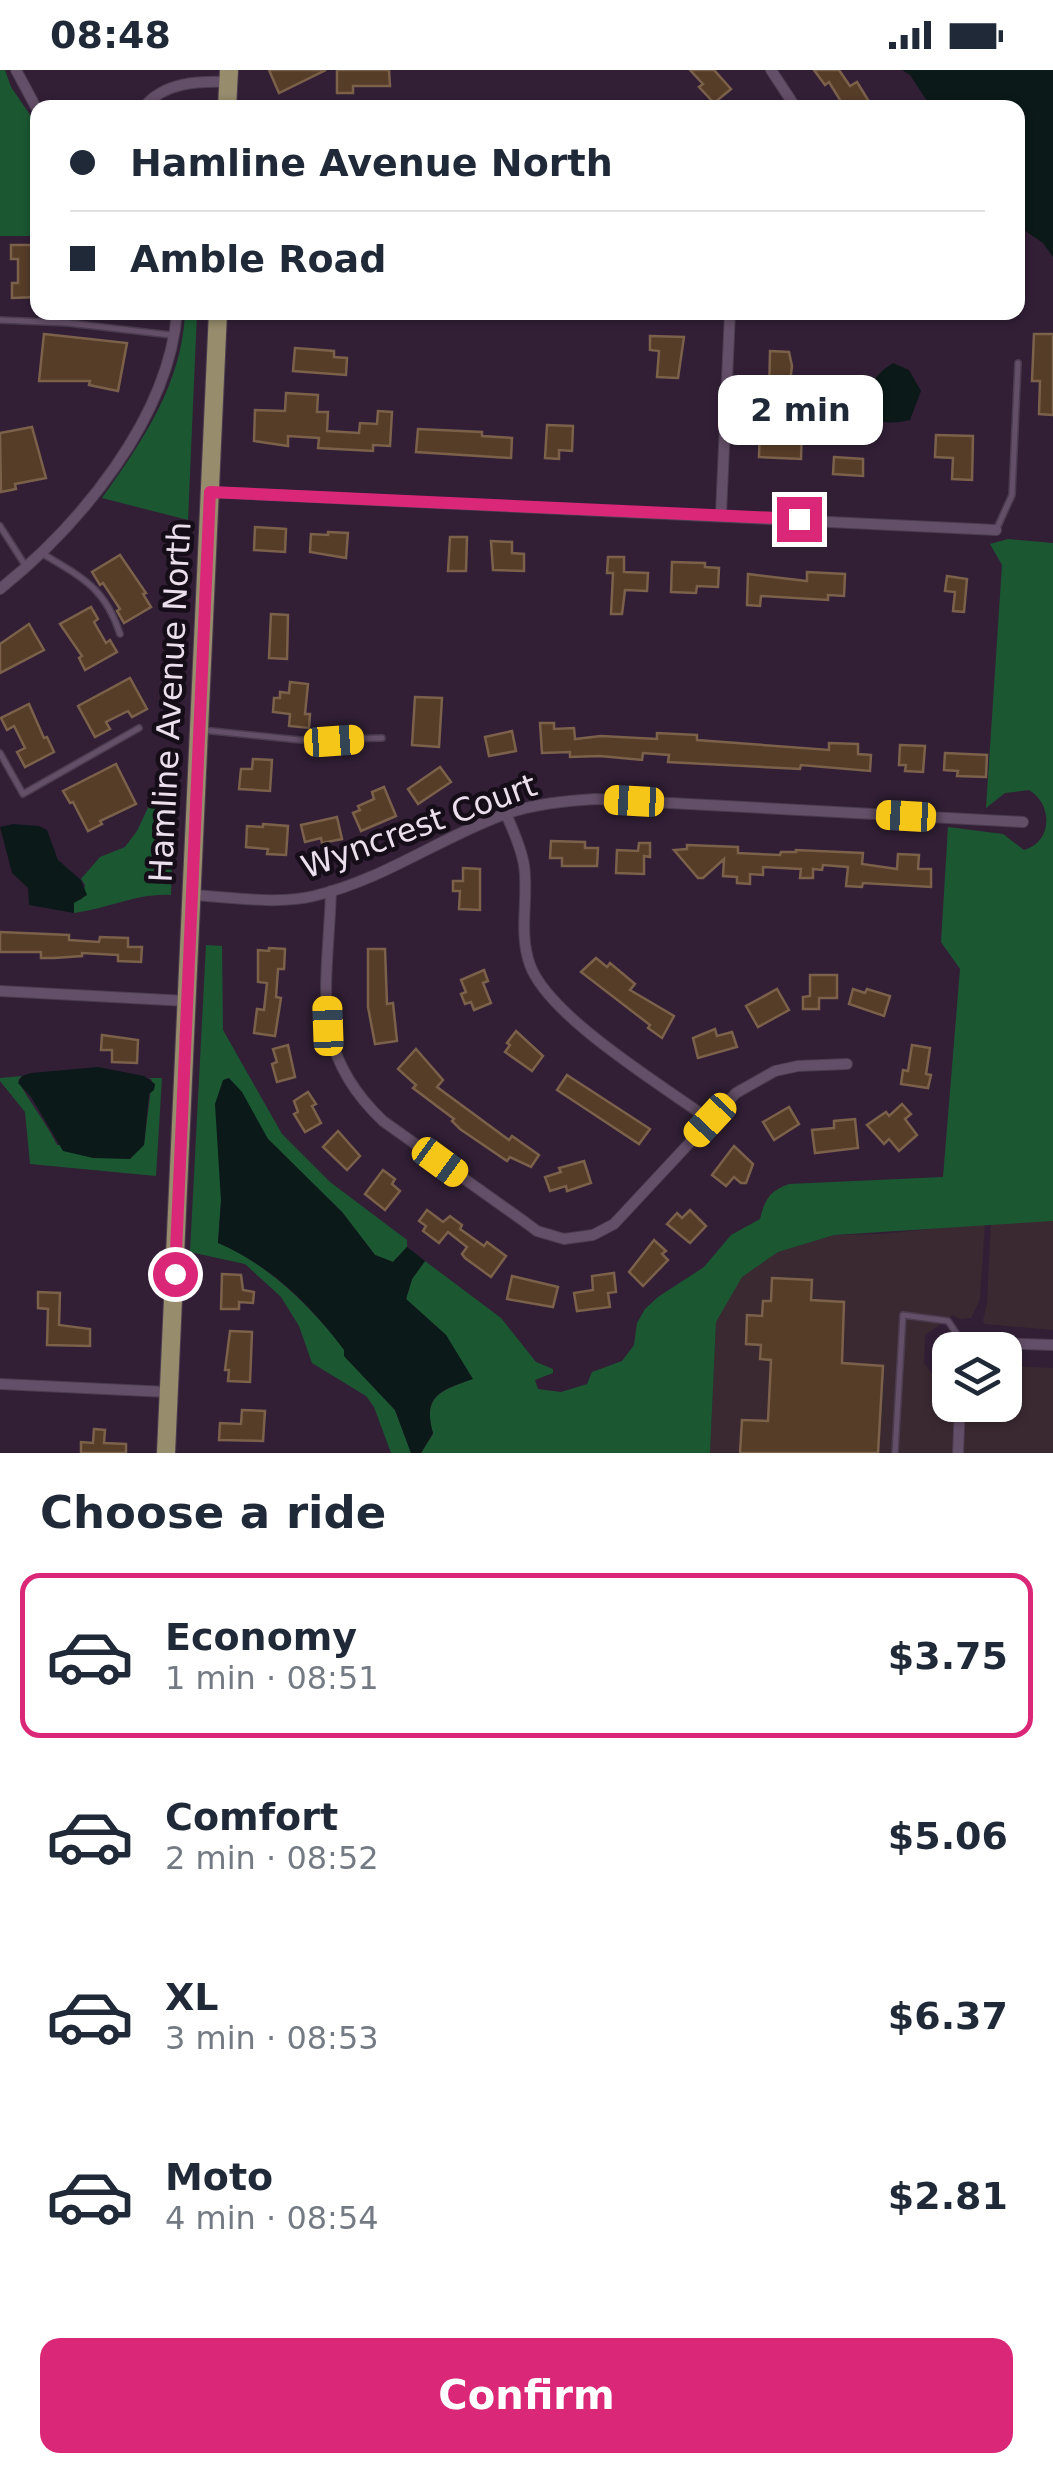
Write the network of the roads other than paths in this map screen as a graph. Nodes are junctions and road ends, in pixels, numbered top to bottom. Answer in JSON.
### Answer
{"nodes":[{"id":1,"x":16,"y":70,"type":"edge"},
{"id":2,"x":771,"y":70,"type":"edge"},
{"id":3,"x":228,"y":76,"type":"edge"},
{"id":4,"x":32,"y":100,"type":"edge"},
{"id":5,"x":153,"y":100,"type":"edge"},
{"id":6,"x":791,"y":100,"type":"edge"},
{"id":7,"x":0,"y":320,"type":"edge"},
{"id":8,"x":176,"y":320,"type":"edge"},
{"id":9,"x":218,"y":320,"type":"edge"},
{"id":10,"x":730,"y":320,"type":"edge"},
{"id":11,"x":174,"y":336,"type":"junction"},
{"id":12,"x":1018,"y":363,"type":"dead end"},
{"id":13,"x":210,"y":492,"type":"junction"},
{"id":14,"x":720,"y":514,"type":"junction"},
{"id":15,"x":0,"y":526,"type":"edge"},
{"id":16,"x":996,"y":530,"type":"joint"},
{"id":17,"x":40,"y":553,"type":"junction"},
{"id":18,"x":26,"y":568,"type":"junction"},
{"id":19,"x":0,"y":589,"type":"edge"},
{"id":20,"x":120,"y":634,"type":"dead end"},
{"id":21,"x":140,"y":728,"type":"dead end"},
{"id":22,"x":199,"y":730,"type":"junction"},
{"id":23,"x":382,"y":738,"type":"dead end"},
{"id":24,"x":0,"y":753,"type":"edge"},
{"id":25,"x":506,"y":814,"type":"junction"},
{"id":26,"x":1023,"y":822,"type":"dead end"},
{"id":27,"x":331,"y":892,"type":"junction"},
{"id":28,"x":192,"y":894,"type":"junction"},
{"id":29,"x":0,"y":992,"type":"edge"},
{"id":30,"x":187,"y":1001,"type":"junction"},
{"id":31,"x":847,"y":1064,"type":"dead end"},
{"id":32,"x":710,"y":1120,"type":"junction"},
{"id":33,"x":954,"y":1332,"type":"edge"},
{"id":34,"x":1022,"y":1345,"type":"edge"},
{"id":35,"x":1053,"y":1345,"type":"edge"},
{"id":36,"x":0,"y":1384,"type":"edge"},
{"id":37,"x":168,"y":1392,"type":"junction"},
{"id":38,"x":959,"y":1422,"type":"edge"},
{"id":39,"x":166,"y":1453,"type":"edge"},
{"id":40,"x":895,"y":1453,"type":"edge"},
{"id":41,"x":958,"y":1453,"type":"edge"}],
"edges":[{"from":1,"to":4,"type":"street"},
{"from":2,"to":6,"type":"street"},
{"from":3,"to":5,"type":"street"},
{"from":7,"to":11,"type":"lane"},
{"from":8,"to":11,"type":"street"},
{"from":9,"to":13,"type":"main road","name":"Hamline Avenue North"},
{"from":10,"to":14,"type":"street"},
{"from":11,"to":17,"type":"street"},
{"from":12,"to":16,"type":"lane"},
{"from":13,"to":14,"type":"street"},
{"from":13,"to":22,"type":"main road","name":"Hamline Avenue North"},
{"from":14,"to":16,"type":"street"},
{"from":15,"to":18,"type":"lane"},
{"from":17,"to":18,"type":"street"},
{"from":17,"to":20,"type":"lane"},
{"from":18,"to":19,"type":"street"},
{"from":21,"to":24,"type":"lane"},
{"from":22,"to":23,"type":"lane"},
{"from":22,"to":28,"type":"main road","name":"Hamline Avenue North"},
{"from":25,"to":26,"type":"street","name":"Wyncrest Court"},
{"from":25,"to":27,"type":"street","name":"Wyncrest Court"},
{"from":25,"to":32,"type":"street"},
{"from":27,"to":28,"type":"street","name":"Wyncrest Court"},
{"from":27,"to":32,"type":"street"},
{"from":28,"to":30,"type":"main road","name":"Hamline Avenue North"},
{"from":29,"to":30,"type":"street"},
{"from":30,"to":37,"type":"main road","name":"Hamline Avenue North"},
{"from":31,"to":32,"type":"street"},
{"from":33,"to":40,"type":"lane"},
{"from":34,"to":35,"type":"street"},
{"from":36,"to":37,"type":"street"},
{"from":37,"to":39,"type":"main road","name":"Hamline Avenue North"},
{"from":38,"to":41,"type":"street"}]}
